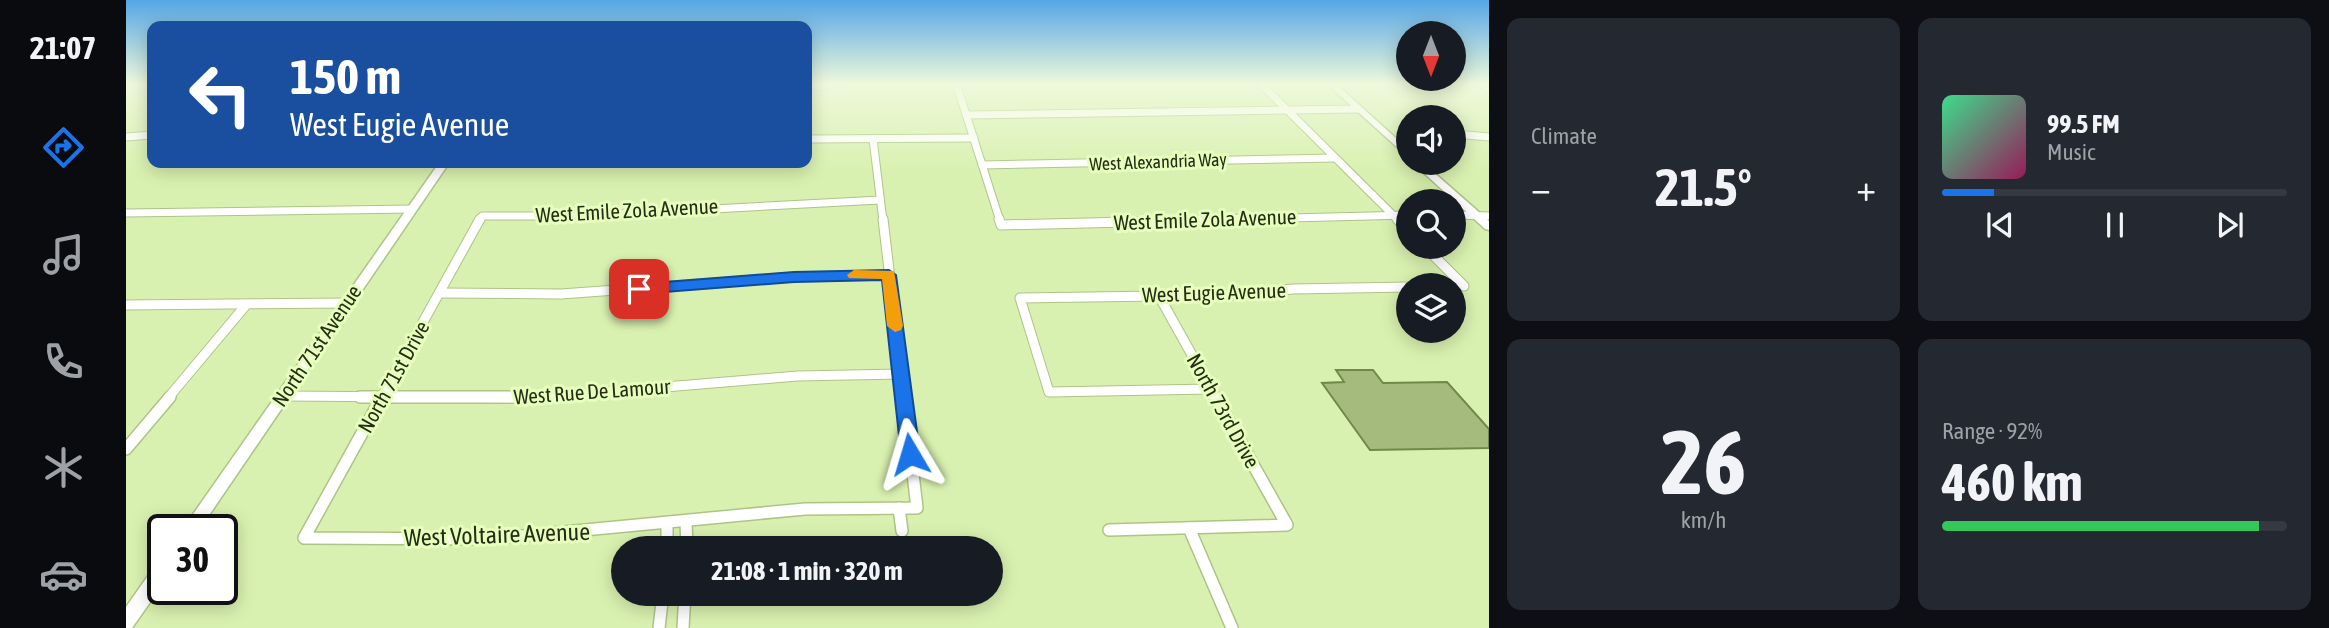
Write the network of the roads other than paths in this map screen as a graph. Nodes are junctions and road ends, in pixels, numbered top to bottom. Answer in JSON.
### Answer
{"nodes":[{"id":1,"x":1109,"y":112,"type":"edge"},
{"id":2,"x":1288,"y":112,"type":"edge"},
{"id":3,"x":1362,"y":112,"type":"edge"},
{"id":4,"x":966,"y":115,"type":"joint"},
{"id":5,"x":147,"y":135,"type":"edge"},
{"id":6,"x":1466,"y":135,"type":"edge"},
{"id":7,"x":1489,"y":136,"type":"edge"},
{"id":8,"x":126,"y":137,"type":"edge"},
{"id":9,"x":974,"y":138,"type":"junction"},
{"id":10,"x":812,"y":139,"type":"edge"},
{"id":11,"x":873,"y":139,"type":"junction"},
{"id":12,"x":1396,"y":143,"type":"edge"},
{"id":13,"x":1334,"y":158,"type":"junction"},
{"id":14,"x":982,"y":165,"type":"junction"},
{"id":15,"x":441,"y":168,"type":"edge"},
{"id":16,"x":1431,"y":175,"type":"edge"},
{"id":17,"x":880,"y":200,"type":"junction"},
{"id":18,"x":505,"y":205,"type":"dead end"},
{"id":19,"x":412,"y":209,"type":"junction"},
{"id":20,"x":1489,"y":211,"type":"edge"},
{"id":21,"x":126,"y":213,"type":"edge"},
{"id":22,"x":1466,"y":214,"type":"edge"},
{"id":23,"x":1475,"y":214,"type":"junction"},
{"id":24,"x":1394,"y":215,"type":"joint"},
{"id":25,"x":482,"y":216,"type":"joint"},
{"id":26,"x":500,"y":216,"type":"junction"},
{"id":27,"x":1489,"y":216,"type":"edge"},
{"id":28,"x":1489,"y":228,"type":"edge"},
{"id":29,"x":1435,"y":259,"type":"edge"},
{"id":30,"x":1448,"y":273,"type":"edge"},
{"id":31,"x":889,"y":275,"type":"junction"},
{"id":32,"x":1396,"y":287,"type":"edge"},
{"id":33,"x":440,"y":293,"type":"junction"},
{"id":34,"x":1159,"y":296,"type":"junction"},
{"id":35,"x":347,"y":303,"type":"junction"},
{"id":36,"x":126,"y":305,"type":"edge"},
{"id":37,"x":246,"y":305,"type":"junction"},
{"id":38,"x":901,"y":374,"type":"junction"},
{"id":39,"x":1211,"y":389,"type":"junction"},
{"id":40,"x":283,"y":396,"type":"junction"},
{"id":41,"x":382,"y":397,"type":"junction"},
{"id":42,"x":126,"y":449,"type":"edge"},
{"id":43,"x":899,"y":508,"type":"junction"},
{"id":44,"x":201,"y":514,"type":"edge"},
{"id":45,"x":686,"y":522,"type":"junction"},
{"id":46,"x":667,"y":524,"type":"junction"},
{"id":47,"x":1189,"y":528,"type":"junction"},
{"id":48,"x":1110,"y":530,"type":"dead end"},
{"id":49,"x":902,"y":531,"type":"dead end"},
{"id":50,"x":667,"y":536,"type":"edge"},
{"id":51,"x":687,"y":536,"type":"edge"},
{"id":52,"x":304,"y":538,"type":"joint"},
{"id":53,"x":147,"y":592,"type":"edge"},
{"id":54,"x":662,"y":606,"type":"edge"},
{"id":55,"x":684,"y":606,"type":"edge"},
{"id":56,"x":126,"y":622,"type":"edge"},
{"id":57,"x":659,"y":628,"type":"edge"},
{"id":58,"x":682,"y":628,"type":"edge"},
{"id":59,"x":1232,"y":628,"type":"edge"}],
"edges":[{"from":1,"to":4,"type":"street"},
{"from":2,"to":13,"type":"street"},
{"from":3,"to":12,"type":"street"},
{"from":4,"to":9,"type":"street"},
{"from":5,"to":8,"type":"street"},
{"from":6,"to":7,"type":"street"},
{"from":9,"to":11,"type":"street"},
{"from":9,"to":14,"type":"street"},
{"from":10,"to":11,"type":"street"},
{"from":11,"to":17,"type":"street"},
{"from":13,"to":14,"type":"street","name":"West Alexandria Way"},
{"from":13,"to":24,"type":"street"},
{"from":14,"to":24,"type":"street","name":"West Emile Zola Avenue"},
{"from":15,"to":19,"type":"street","name":"North 71st Avenue"},
{"from":16,"to":23,"type":"street"},
{"from":17,"to":26,"type":"street","name":"West Emile Zola Avenue"},
{"from":17,"to":31,"type":"street"},
{"from":18,"to":26,"type":"street","name":"West Emile Zola Avenue"},
{"from":19,"to":21,"type":"street"},
{"from":19,"to":35,"type":"street","name":"North 71st Avenue"},
{"from":20,"to":23,"type":"street"},
{"from":22,"to":23,"type":"street"},
{"from":23,"to":27,"type":"street"},
{"from":23,"to":28,"type":"street"},
{"from":25,"to":26,"type":"street","name":"West Emile Zola Avenue"},
{"from":25,"to":33,"type":"street","name":"North 71st Drive"},
{"from":29,"to":30,"type":"street"},
{"from":31,"to":33,"type":"street"},
{"from":31,"to":38,"type":"street"},
{"from":32,"to":34,"type":"street","name":"West Eugie Avenue"},
{"from":33,"to":41,"type":"street","name":"North 71st Drive"},
{"from":34,"to":39,"type":"street","name":"North 73rd Drive"},
{"from":34,"to":39,"type":"street","name":"West Eugie Avenue"},
{"from":35,"to":37,"type":"street"},
{"from":35,"to":40,"type":"street","name":"North 71st Avenue"},
{"from":36,"to":37,"type":"street"},
{"from":37,"to":42,"type":"street"},
{"from":38,"to":41,"type":"street","name":"West Rue De Lamour"},
{"from":38,"to":43,"type":"street","name":"West Voltaire Avenue"},
{"from":39,"to":47,"type":"street","name":"North 73rd Drive"},
{"from":40,"to":41,"type":"street","name":"West Rue De Lamour"},
{"from":40,"to":44,"type":"street","name":"North 71st Avenue"},
{"from":41,"to":52,"type":"street","name":"North 71st Drive"},
{"from":43,"to":45,"type":"street","name":"West Voltaire Avenue"},
{"from":43,"to":49,"type":"street"},
{"from":45,"to":46,"type":"street","name":"West Voltaire Avenue"},
{"from":45,"to":51,"type":"street"},
{"from":46,"to":50,"type":"street"},
{"from":46,"to":52,"type":"street","name":"West Voltaire Avenue"},
{"from":47,"to":48,"type":"street"},
{"from":47,"to":59,"type":"street"},
{"from":53,"to":56,"type":"street"},
{"from":54,"to":57,"type":"street"},
{"from":55,"to":58,"type":"street"}]}
